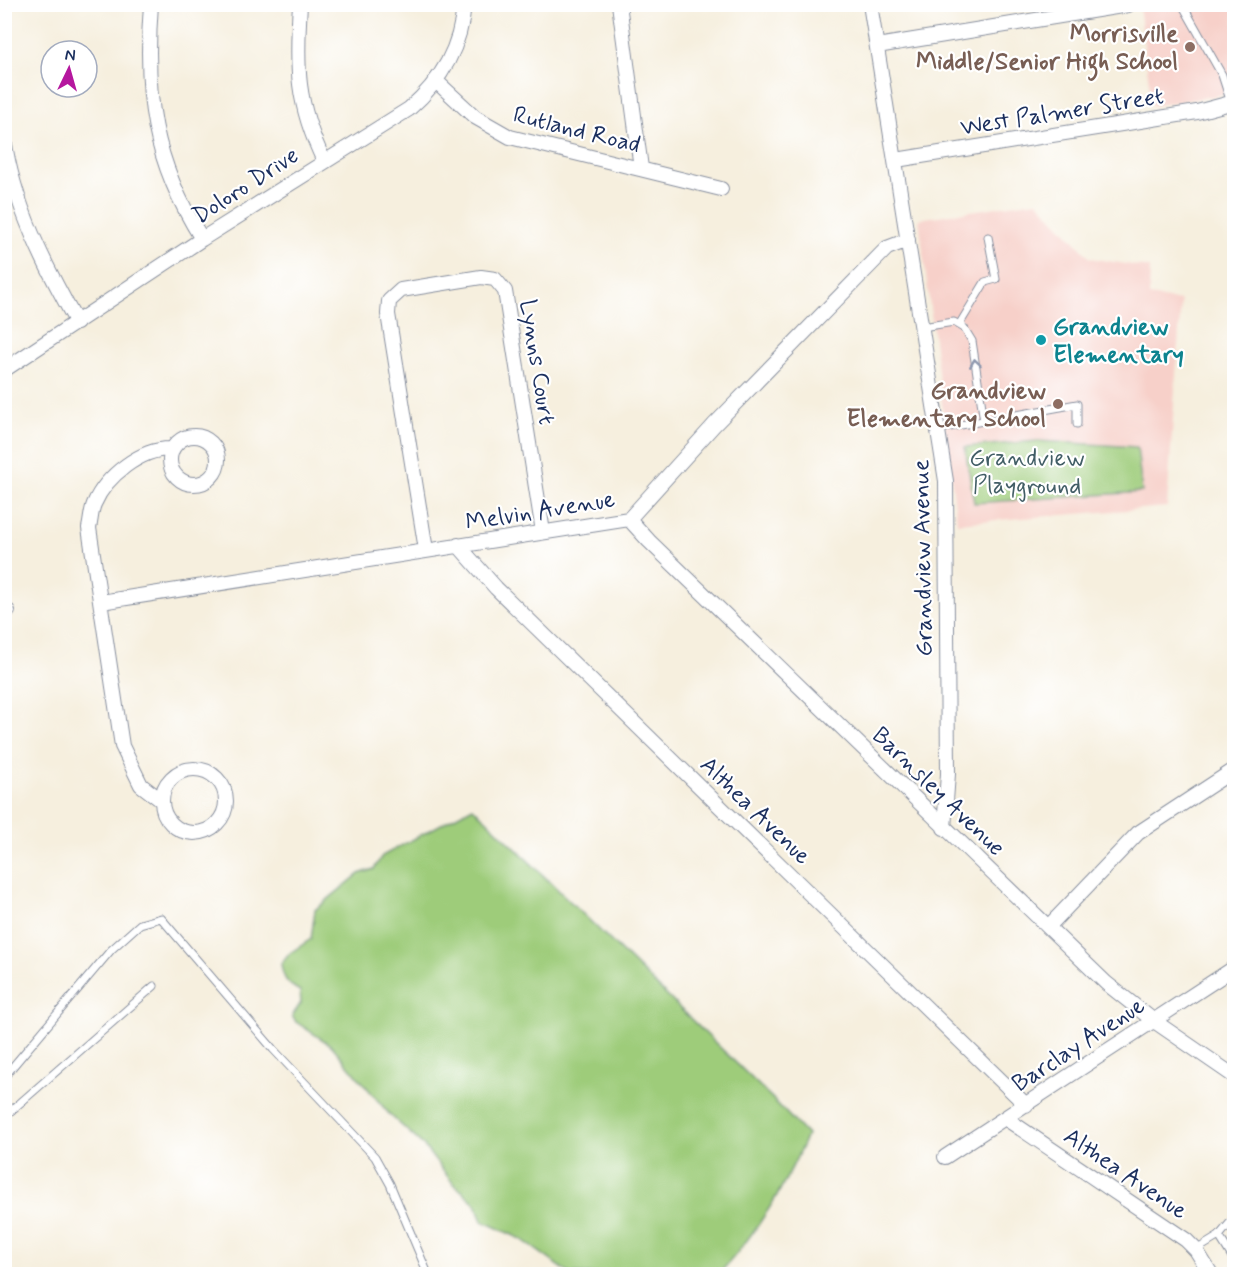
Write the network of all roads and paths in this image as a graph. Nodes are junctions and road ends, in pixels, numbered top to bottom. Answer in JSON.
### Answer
{"nodes":[{"id":1,"x":151,"y":4,"type":"edge"},
{"id":2,"x":300,"y":4,"type":"edge"},
{"id":3,"x":464,"y":4,"type":"edge"},
{"id":4,"x":619,"y":4,"type":"edge"},
{"id":5,"x":870,"y":4,"type":"edge"},
{"id":6,"x":1182,"y":4,"type":"edge"},
{"id":7,"x":1128,"y":5,"type":"edge"},
{"id":8,"x":877,"y":46,"type":"junction"},
{"id":9,"x":436,"y":81,"type":"junction"},
{"id":10,"x":1233,"y":102,"type":"edge"},
{"id":11,"x":4,"y":138,"type":"edge"},
{"id":12,"x":896,"y":160,"type":"junction"},
{"id":13,"x":324,"y":161,"type":"junction"},
{"id":14,"x":641,"y":168,"type":"junction"},
{"id":15,"x":722,"y":189,"type":"dead end"},
{"id":16,"x":988,"y":237,"type":"dead end"},
{"id":17,"x":202,"y":239,"type":"junction"},
{"id":18,"x":908,"y":240,"type":"junction"},
{"id":19,"x":77,"y":323,"type":"junction"},
{"id":20,"x":959,"y":325,"type":"junction"},
{"id":21,"x":922,"y":327,"type":"junction"},
{"id":22,"x":4,"y":370,"type":"edge"},
{"id":23,"x":984,"y":421,"type":"junction"},
{"id":24,"x":1077,"y":424,"type":"dead end"},
{"id":25,"x":939,"y":429,"type":"junction"},
{"id":26,"x":172,"y":449,"type":"dead end"},
{"id":27,"x":629,"y":519,"type":"junction"},
{"id":28,"x":543,"y":532,"type":"junction"},
{"id":29,"x":458,"y":545,"type":"junction"},
{"id":30,"x":426,"y":550,"type":"junction"},
{"id":31,"x":101,"y":602,"type":"junction"},
{"id":32,"x":1234,"y":770,"type":"edge"},
{"id":33,"x":162,"y":801,"type":"junction"},
{"id":34,"x":944,"y":828,"type":"junction"},
{"id":35,"x":1048,"y":927,"type":"junction"},
{"id":36,"x":1234,"y":968,"type":"edge"},
{"id":37,"x":154,"y":986,"type":"dead end"},
{"id":38,"x":1154,"y":1021,"type":"junction"},
{"id":39,"x":1234,"y":1076,"type":"edge"},
{"id":40,"x":4,"y":1077,"type":"edge"},
{"id":41,"x":1026,"y":1105,"type":"junction"},
{"id":42,"x":4,"y":1117,"type":"edge"},
{"id":43,"x":1005,"y":1118,"type":"junction"},
{"id":44,"x":945,"y":1157,"type":"dead end"},
{"id":45,"x":1234,"y":1218,"type":"edge"},
{"id":46,"x":1219,"y":1236,"type":"junction"},
{"id":47,"x":1196,"y":1250,"type":"junction"},
{"id":48,"x":1234,"y":1260,"type":"edge"},
{"id":49,"x":428,"y":1275,"type":"edge"},
{"id":50,"x":1211,"y":1275,"type":"edge"}],
"edges":[{"from":1,"to":17,"type":"street"},
{"from":2,"to":13,"type":"street"},
{"from":3,"to":9,"type":"street","name":"Doloro Drive"},
{"from":4,"to":14,"type":"street"},
{"from":5,"to":8,"type":"street","name":"Grandview Avenue"},
{"from":6,"to":10,"type":"lane"},
{"from":7,"to":8,"type":"street"},
{"from":8,"to":12,"type":"street","name":"Grandview Avenue"},
{"from":9,"to":13,"type":"street","name":"Doloro Drive"},
{"from":9,"to":14,"type":"street","name":"Rutland Road"},
{"from":10,"to":12,"type":"street","name":"West Palmer Street"},
{"from":11,"to":19,"type":"street"},
{"from":12,"to":18,"type":"street","name":"Grandview Avenue"},
{"from":13,"to":17,"type":"street","name":"Doloro Drive"},
{"from":14,"to":15,"type":"street","name":"Rutland Road"},
{"from":16,"to":20,"type":"lane"},
{"from":17,"to":19,"type":"street","name":"Doloro Drive"},
{"from":18,"to":21,"type":"street","name":"Grandview Avenue"},
{"from":18,"to":27,"type":"street","name":"Melvin Avenue"},
{"from":19,"to":22,"type":"street","name":"Doloro Drive"},
{"from":20,"to":21,"type":"lane"},
{"from":23,"to":20,"type":"lane","one_way":true},
{"from":21,"to":25,"type":"street","name":"Grandview Avenue"},
{"from":23,"to":24,"type":"lane"},
{"from":23,"to":25,"type":"lane"},
{"from":25,"to":34,"type":"street","name":"Grandview Avenue"},
{"from":26,"to":31,"type":"street"},
{"from":27,"to":28,"type":"street","name":"Melvin Avenue"},
{"from":27,"to":34,"type":"street","name":"Barnsley Avenue"},
{"from":28,"to":29,"type":"street","name":"Melvin Avenue"},
{"from":28,"to":30,"type":"street","name":"Lynns Court"},
{"from":29,"to":30,"type":"street","name":"Melvin Avenue"},
{"from":29,"to":41,"type":"street","name":"Althea Avenue"},
{"from":30,"to":31,"type":"street","name":"Melvin Avenue"},
{"from":31,"to":33,"type":"street"},
{"from":32,"to":35,"type":"street"},
{"from":33,"to":33,"type":"street"},
{"from":34,"to":35,"type":"street","name":"Barnsley Avenue"},
{"from":35,"to":38,"type":"street","name":"Barnsley Avenue"},
{"from":36,"to":38,"type":"street","name":"Barclay Avenue"},
{"from":37,"to":42,"type":"lane"},
{"from":38,"to":39,"type":"street","name":"Barnsley Avenue"},
{"from":38,"to":41,"type":"street","name":"Barclay Avenue"},
{"from":40,"to":49,"type":"lane"},
{"from":41,"to":43,"type":"street","name":"Barclay Avenue"},
{"from":43,"to":44,"type":"street","name":"Barclay Avenue"},
{"from":43,"to":47,"type":"street","name":"Althea Avenue"},
{"from":45,"to":46,"type":"lane"},
{"from":46,"to":47,"type":"lane"},
{"from":46,"to":48,"type":"lane"},
{"from":47,"to":50,"type":"street","name":"Althea Avenue"}]}
